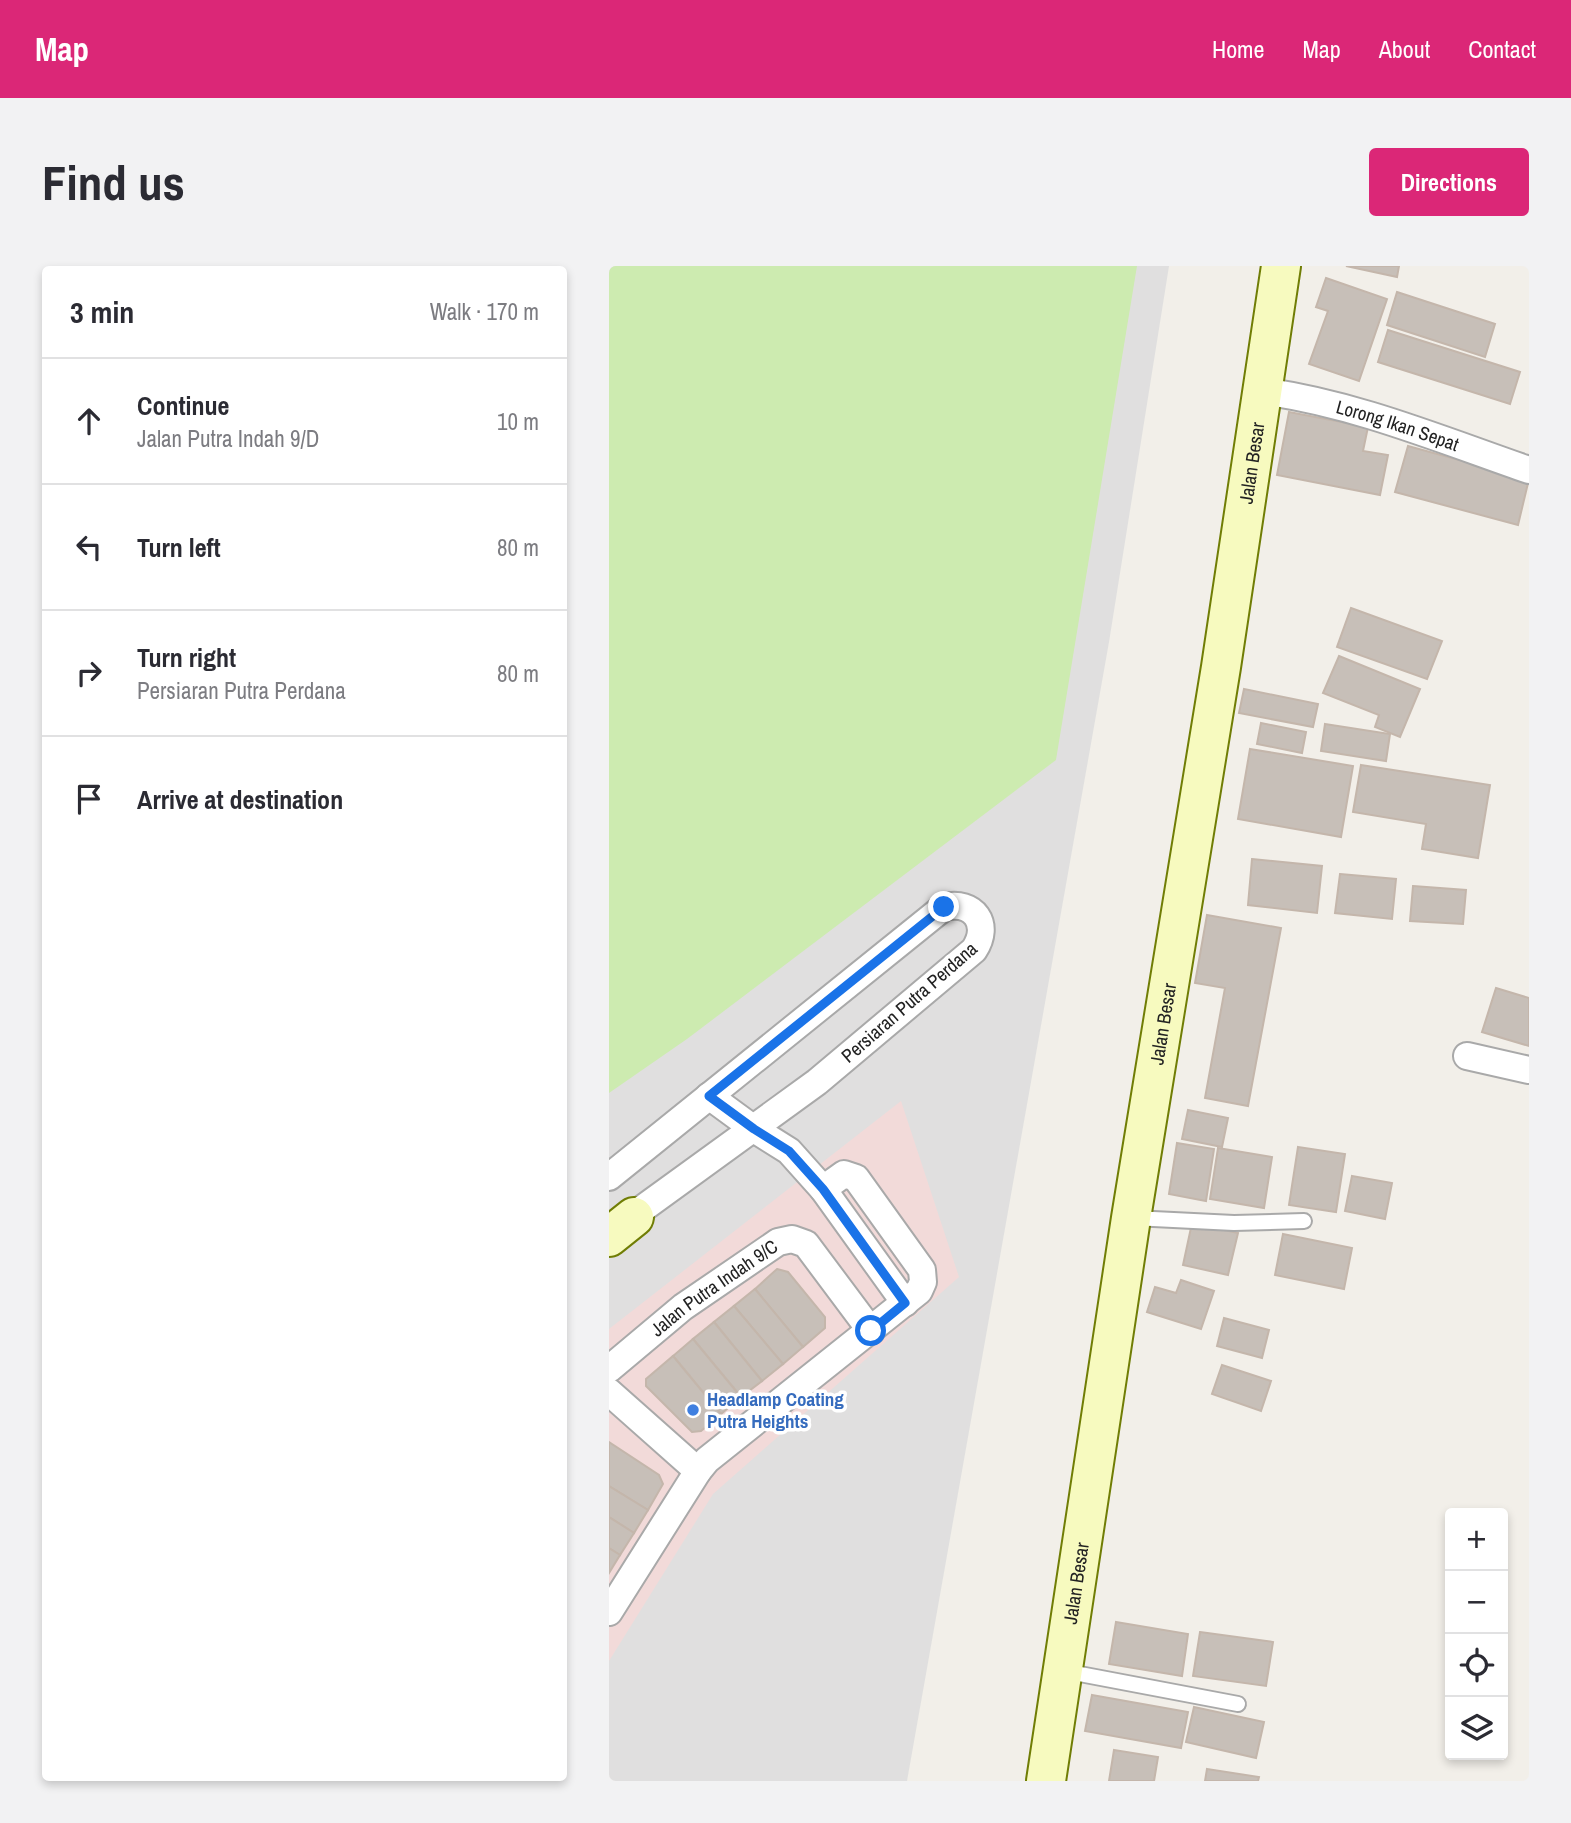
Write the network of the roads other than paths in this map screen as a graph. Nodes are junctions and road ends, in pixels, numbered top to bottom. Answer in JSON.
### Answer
{"nodes":[{"id":1,"x":1281,"y":266,"type":"edge"},
{"id":2,"x":1262,"y":391,"type":"junction"},
{"id":3,"x":1529,"y":470,"type":"edge"},
{"id":4,"x":1467,"y":1056,"type":"dead end"},
{"id":5,"x":1529,"y":1070,"type":"edge"},
{"id":6,"x":709,"y":1096,"type":"junction"},
{"id":7,"x":754,"y":1129,"type":"junction"},
{"id":8,"x":609,"y":1177,"type":"edge"},
{"id":9,"x":1131,"y":1218,"type":"junction"},
{"id":10,"x":1304,"y":1221,"type":"dead end"},
{"id":11,"x":617,"y":1229,"type":"edge"},
{"id":12,"x":871,"y":1331,"type":"junction"},
{"id":13,"x":609,"y":1368,"type":"edge"},
{"id":14,"x":609,"y":1392,"type":"edge"},
{"id":15,"x":698,"y":1471,"type":"junction"},
{"id":16,"x":609,"y":1612,"type":"edge"},
{"id":17,"x":1062,"y":1671,"type":"junction"},
{"id":18,"x":1238,"y":1704,"type":"dead end"},
{"id":19,"x":1046,"y":1781,"type":"edge"}],
"edges":[{"from":1,"to":2,"type":"street","name":"Jalan Besar"},
{"from":2,"to":3,"type":"street","name":"Lorong Ikan Sepat"},
{"from":2,"to":9,"type":"street","name":"Jalan Besar"},
{"from":4,"to":5,"type":"street"},
{"from":6,"to":7,"type":"street"},
{"from":6,"to":7,"type":"street","name":"Persiaran Putra Perdana"},
{"from":6,"to":8,"type":"street","name":"Persiaran Putra Perdana"},
{"from":7,"to":11,"type":"street","name":"Persiaran Putra Perdana"},
{"from":7,"to":12,"type":"street"},
{"from":9,"to":10,"type":"lane"},
{"from":9,"to":17,"type":"street","name":"Jalan Besar"},
{"from":12,"to":13,"type":"street","name":"Jalan Putra Indah 9/C"},
{"from":12,"to":15,"type":"street"},
{"from":14,"to":15,"type":"street"},
{"from":15,"to":16,"type":"street"},
{"from":17,"to":18,"type":"lane"},
{"from":17,"to":19,"type":"street","name":"Jalan Besar"}]}
